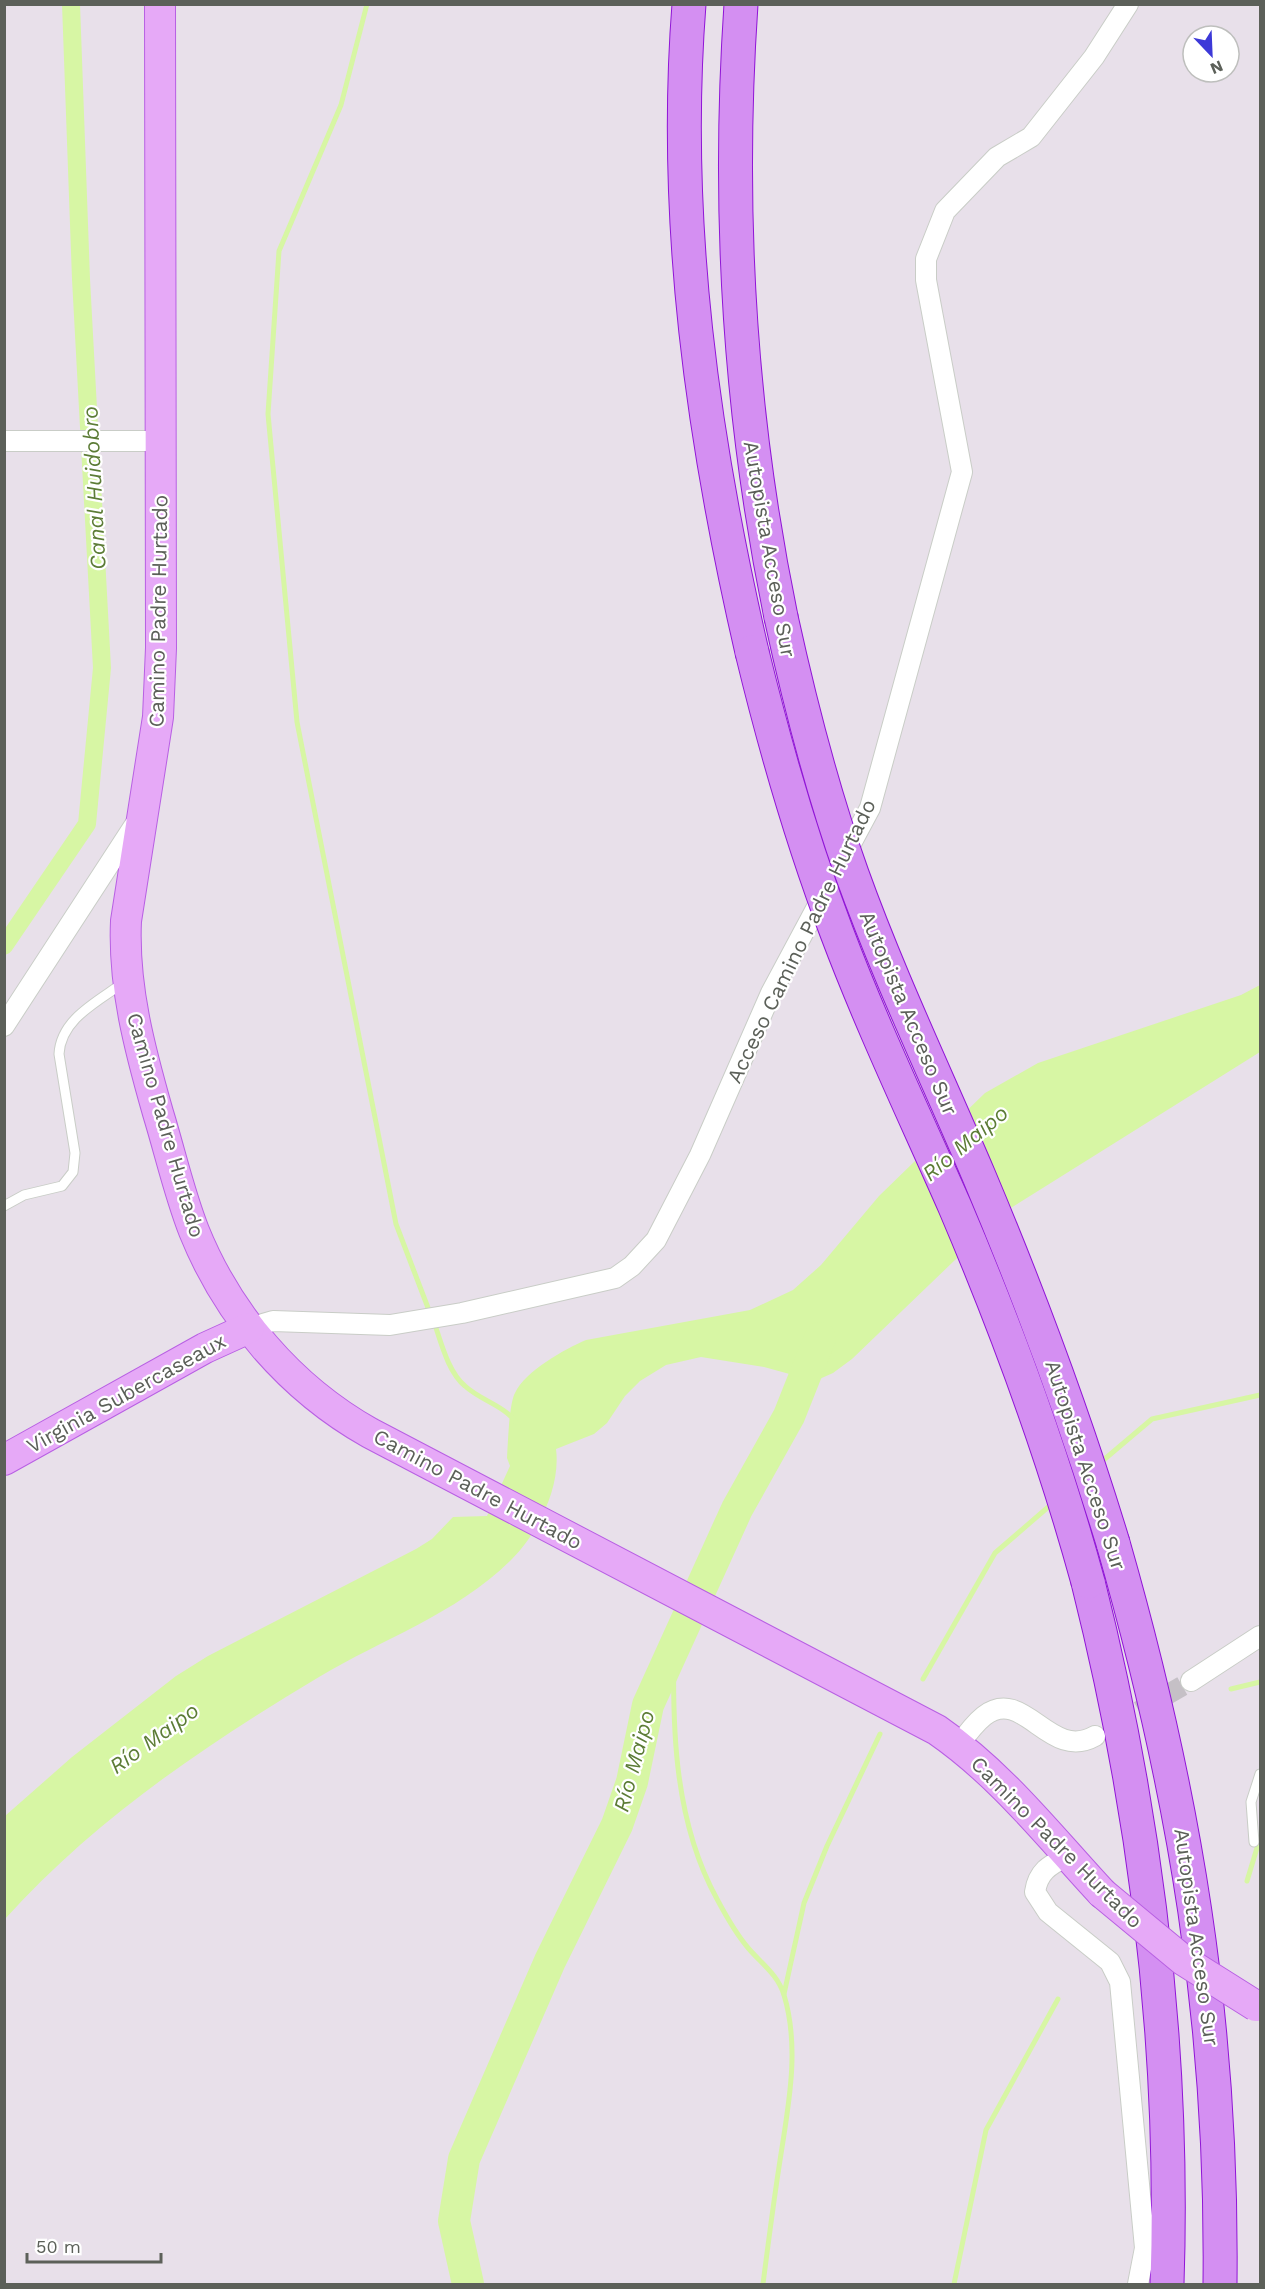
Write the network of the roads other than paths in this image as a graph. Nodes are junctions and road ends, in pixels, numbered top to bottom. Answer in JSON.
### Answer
{"nodes":[{"id":1,"x":160,"y":4,"type":"edge"},
{"id":2,"x":688,"y":4,"type":"edge"},
{"id":3,"x":741,"y":4,"type":"edge"},
{"id":4,"x":1128,"y":4,"type":"edge"},
{"id":5,"x":4,"y":441,"type":"edge"},
{"id":6,"x":161,"y":441,"type":"junction"},
{"id":7,"x":144,"y":810,"type":"junction"},
{"id":8,"x":127,"y":980,"type":"junction"},
{"id":9,"x":4,"y":1026,"type":"edge"},
{"id":10,"x":4,"y":1206,"type":"edge"},
{"id":11,"x":249,"y":1328,"type":"junction"},
{"id":12,"x":4,"y":1460,"type":"edge"},
{"id":13,"x":1260,"y":1636,"type":"edge"},
{"id":14,"x":1191,"y":1681,"type":"tunnel mouth"},
{"id":15,"x":1095,"y":1736,"type":"tunnel mouth"},
{"id":16,"x":959,"y":1745,"type":"junction"},
{"id":17,"x":1260,"y":1774,"type":"edge"},
{"id":18,"x":1254,"y":1842,"type":"dead end"},
{"id":19,"x":1067,"y":1856,"type":"junction"},
{"id":20,"x":1258,"y":2007,"type":"edge"},
{"id":21,"x":1138,"y":2284,"type":"edge"},
{"id":22,"x":1167,"y":2284,"type":"edge"},
{"id":23,"x":1220,"y":2284,"type":"edge"}],
"edges":[{"from":1,"to":6,"type":"main road","name":"Camino Padre Hurtado"},
{"from":2,"to":22,"type":"highway","name":"Autopista Acceso Sur","bridge":true},
{"from":3,"to":23,"type":"highway","name":"Autopista Acceso Sur","bridge":true},
{"from":4,"to":11,"type":"street","name":"Acceso Camino Padre Hurtado"},
{"from":5,"to":6,"type":"street"},
{"from":6,"to":7,"type":"main road","name":"Camino Padre Hurtado"},
{"from":7,"to":8,"type":"main road","name":"Camino Padre Hurtado"},
{"from":7,"to":9,"type":"street"},
{"from":8,"to":10,"type":"lane"},
{"from":8,"to":11,"type":"main road","name":"Camino Padre Hurtado"},
{"from":11,"to":12,"type":"main road","name":"Virginia Subercaseaux"},
{"from":11,"to":16,"type":"main road","name":"Camino Padre Hurtado"},
{"from":13,"to":14,"type":"street"},
{"from":15,"to":16,"type":"street"},
{"from":16,"to":19,"type":"main road","name":"Camino Padre Hurtado"},
{"from":17,"to":18,"type":"lane"},
{"from":19,"to":20,"type":"main road","name":"Camino Padre Hurtado","bridge":true},
{"from":19,"to":21,"type":"street"}]}
